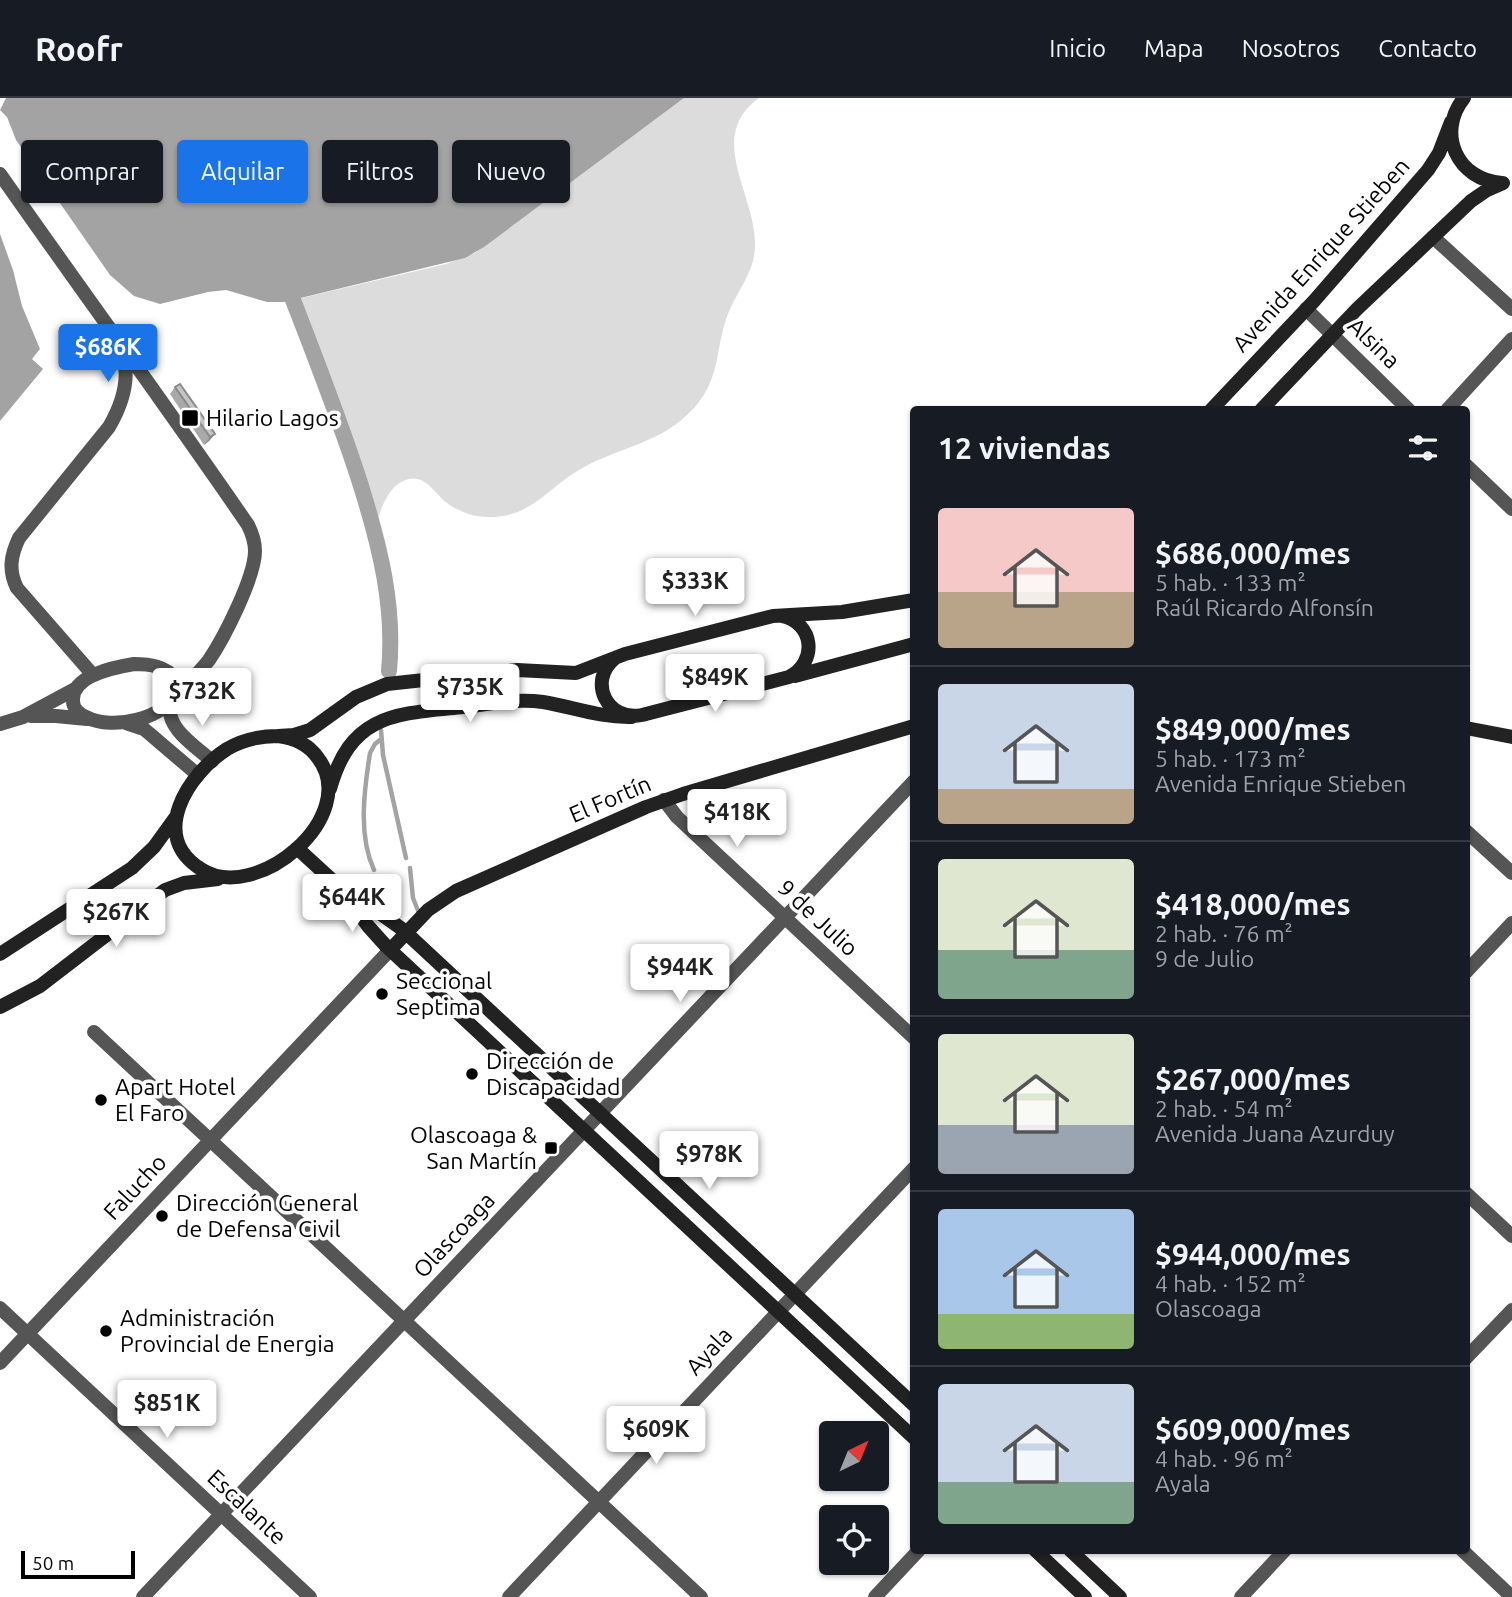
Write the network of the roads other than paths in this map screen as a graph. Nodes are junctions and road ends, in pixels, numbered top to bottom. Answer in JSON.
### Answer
{"nodes":[{"id":1,"x":1464,"y":98,"type":"edge"},
{"id":2,"x":1451,"y":122,"type":"junction"},
{"id":3,"x":0,"y":174,"type":"edge"},
{"id":4,"x":1507,"y":183,"type":"edge"},
{"id":5,"x":1433,"y":237,"type":"junction"},
{"id":6,"x":1306,"y":309,"type":"junction"},
{"id":7,"x":1512,"y":309,"type":"edge"},
{"id":8,"x":1332,"y":334,"type":"junction"},
{"id":9,"x":1512,"y":339,"type":"edge"},
{"id":10,"x":118,"y":342,"type":"junction"},
{"id":11,"x":1215,"y":406,"type":"edge"},
{"id":12,"x":1265,"y":406,"type":"edge"},
{"id":13,"x":1405,"y":406,"type":"edge"},
{"id":14,"x":1451,"y":406,"type":"edge"},
{"id":15,"x":1470,"y":469,"type":"edge"},
{"id":16,"x":1512,"y":509,"type":"edge"},
{"id":17,"x":910,"y":601,"type":"edge"},
{"id":18,"x":773,"y":616,"type":"junction"},
{"id":19,"x":910,"y":645,"type":"edge"},
{"id":20,"x":625,"y":654,"type":"junction"},
{"id":21,"x":93,"y":674,"type":"junction"},
{"id":22,"x":784,"y":678,"type":"junction"},
{"id":23,"x":429,"y":679,"type":"junction"},
{"id":24,"x":77,"y":688,"type":"junction"},
{"id":25,"x":173,"y":699,"type":"junction"},
{"id":26,"x":432,"y":710,"type":"junction"},
{"id":27,"x":23,"y":717,"type":"junction"},
{"id":28,"x":632,"y":717,"type":"junction"},
{"id":29,"x":94,"y":720,"type":"junction"},
{"id":30,"x":121,"y":722,"type":"junction"},
{"id":31,"x":0,"y":724,"type":"edge"},
{"id":32,"x":910,"y":727,"type":"edge"},
{"id":33,"x":1470,"y":729,"type":"edge"},
{"id":34,"x":278,"y":736,"type":"junction"},
{"id":35,"x":1512,"y":737,"type":"edge"},
{"id":36,"x":212,"y":761,"type":"junction"},
{"id":37,"x":198,"y":775,"type":"junction"},
{"id":38,"x":910,"y":785,"type":"edge"},
{"id":39,"x":328,"y":797,"type":"junction"},
{"id":40,"x":664,"y":800,"type":"junction"},
{"id":41,"x":177,"y":814,"type":"junction"},
{"id":42,"x":1470,"y":835,"type":"edge"},
{"id":43,"x":297,"y":848,"type":"junction"},
{"id":44,"x":1512,"y":873,"type":"edge"},
{"id":45,"x":230,"y":877,"type":"junction"},
{"id":46,"x":345,"y":892,"type":"junction"},
{"id":47,"x":785,"y":918,"type":"junction"},
{"id":48,"x":1512,"y":923,"type":"edge"},
{"id":49,"x":406,"y":933,"type":"junction"},
{"id":50,"x":390,"y":950,"type":"junction"},
{"id":51,"x":0,"y":954,"type":"edge"},
{"id":52,"x":1470,"y":968,"type":"edge"},
{"id":53,"x":0,"y":1007,"type":"edge"},
{"id":54,"x":94,"y":1032,"type":"dead end"},
{"id":55,"x":910,"y":1034,"type":"edge"},
{"id":56,"x":600,"y":1113,"type":"junction"},
{"id":57,"x":584,"y":1130,"type":"junction"},
{"id":58,"x":210,"y":1140,"type":"junction"},
{"id":59,"x":910,"y":1172,"type":"edge"},
{"id":60,"x":1470,"y":1197,"type":"edge"},
{"id":61,"x":1512,"y":1236,"type":"edge"},
{"id":62,"x":794,"y":1294,"type":"junction"},
{"id":63,"x":0,"y":1308,"type":"edge"},
{"id":64,"x":1512,"y":1310,"type":"edge"},
{"id":65,"x":778,"y":1311,"type":"junction"},
{"id":66,"x":404,"y":1321,"type":"junction"},
{"id":67,"x":28,"y":1334,"type":"junction"},
{"id":68,"x":1470,"y":1355,"type":"edge"},
{"id":69,"x":0,"y":1363,"type":"edge"},
{"id":70,"x":910,"y":1401,"type":"edge"},
{"id":71,"x":910,"y":1434,"type":"edge"},
{"id":72,"x":599,"y":1502,"type":"junction"},
{"id":73,"x":221,"y":1514,"type":"junction"},
{"id":74,"x":915,"y":1554,"type":"edge"},
{"id":75,"x":1039,"y":1554,"type":"edge"},
{"id":76,"x":1074,"y":1554,"type":"edge"},
{"id":77,"x":1281,"y":1554,"type":"edge"},
{"id":78,"x":1466,"y":1554,"type":"edge"},
{"id":79,"x":143,"y":1597,"type":"edge"},
{"id":80,"x":310,"y":1597,"type":"edge"},
{"id":81,"x":509,"y":1597,"type":"edge"},
{"id":82,"x":701,"y":1597,"type":"edge"},
{"id":83,"x":875,"y":1597,"type":"edge"},
{"id":84,"x":1085,"y":1597,"type":"edge"},
{"id":85,"x":1120,"y":1597,"type":"edge"},
{"id":86,"x":1241,"y":1597,"type":"edge"},
{"id":87,"x":1512,"y":1597,"type":"edge"}],
"edges":[{"from":1,"to":2,"type":"main road","name":"Avenida Enrique Stieben"},
{"from":2,"to":4,"type":"main road"},
{"from":2,"to":6,"type":"main road","name":"Avenida Enrique Stieben"},
{"from":3,"to":10,"type":"street"},
{"from":4,"to":5,"type":"main road"},
{"from":5,"to":7,"type":"street"},
{"from":5,"to":8,"type":"main road"},
{"from":6,"to":8,"type":"street","name":"Alsina"},
{"from":6,"to":11,"type":"main road","name":"Avenida Enrique Stieben"},
{"from":8,"to":12,"type":"main road"},
{"from":8,"to":13,"type":"street","name":"Alsina"},
{"from":9,"to":14,"type":"street"},
{"from":10,"to":21,"type":"street"},
{"from":10,"to":25,"type":"street"},
{"from":15,"to":16,"type":"street"},
{"from":17,"to":18,"type":"main road"},
{"from":18,"to":20,"type":"main road"},
{"from":18,"to":22,"type":"main road"},
{"from":19,"to":22,"type":"main road"},
{"from":20,"to":23,"type":"main road"},
{"from":20,"to":28,"type":"main road"},
{"from":21,"to":24,"type":"street"},
{"from":21,"to":25,"type":"street"},
{"from":22,"to":28,"type":"main road"},
{"from":23,"to":26,"type":"main road"},
{"from":23,"to":34,"type":"main road"},
{"from":24,"to":27,"type":"street"},
{"from":24,"to":29,"type":"street"},
{"from":25,"to":30,"type":"street"},
{"from":25,"to":36,"type":"street"},
{"from":26,"to":28,"type":"main road"},
{"from":26,"to":39,"type":"main road"},
{"from":27,"to":29,"type":"street"},
{"from":27,"to":31,"type":"street"},
{"from":29,"to":30,"type":"street"},
{"from":30,"to":37,"type":"street"},
{"from":32,"to":40,"type":"main road","name":"El Fortín"},
{"from":33,"to":35,"type":"main road"},
{"from":34,"to":36,"type":"main road"},
{"from":34,"to":39,"type":"main road"},
{"from":36,"to":37,"type":"main road"},
{"from":37,"to":41,"type":"main road"},
{"from":38,"to":47,"type":"street","name":"Olascoaga"},
{"from":39,"to":43,"type":"main road"},
{"from":40,"to":47,"type":"street","name":"9 de Julio"},
{"from":40,"to":49,"type":"main road","name":"El Fortín"},
{"from":41,"to":45,"type":"main road"},
{"from":41,"to":51,"type":"main road"},
{"from":42,"to":44,"type":"street"},
{"from":43,"to":45,"type":"main road"},
{"from":43,"to":46,"type":"main road"},
{"from":45,"to":53,"type":"main road"},
{"from":46,"to":49,"type":"main road"},
{"from":46,"to":50,"type":"main road"},
{"from":47,"to":55,"type":"street","name":"9 de Julio"},
{"from":47,"to":56,"type":"street","name":"Olascoaga"},
{"from":48,"to":52,"type":"street"},
{"from":49,"to":50,"type":"main road","name":"El Fortín"},
{"from":49,"to":56,"type":"main road"},
{"from":50,"to":57,"type":"main road"},
{"from":50,"to":58,"type":"street","name":"Falucho"},
{"from":54,"to":58,"type":"street"},
{"from":56,"to":57,"type":"street","name":"Olascoaga"},
{"from":56,"to":62,"type":"main road"},
{"from":57,"to":65,"type":"main road"},
{"from":57,"to":66,"type":"street","name":"Olascoaga"},
{"from":58,"to":66,"type":"street"},
{"from":58,"to":67,"type":"street","name":"Falucho"},
{"from":59,"to":62,"type":"street","name":"Ayala"},
{"from":60,"to":61,"type":"street"},
{"from":62,"to":65,"type":"street","name":"Ayala"},
{"from":62,"to":70,"type":"main road"},
{"from":63,"to":67,"type":"street","name":"Escalante"},
{"from":64,"to":68,"type":"street"},
{"from":65,"to":71,"type":"main road"},
{"from":65,"to":72,"type":"street","name":"Ayala"},
{"from":66,"to":72,"type":"street"},
{"from":66,"to":73,"type":"street","name":"Olascoaga"},
{"from":67,"to":69,"type":"street","name":"Falucho"},
{"from":67,"to":73,"type":"street","name":"Escalante"},
{"from":72,"to":81,"type":"street","name":"Ayala"},
{"from":72,"to":82,"type":"street"},
{"from":73,"to":79,"type":"street","name":"Olascoaga"},
{"from":73,"to":80,"type":"street","name":"Escalante"},
{"from":74,"to":83,"type":"street"},
{"from":75,"to":84,"type":"main road"},
{"from":76,"to":85,"type":"main road"},
{"from":77,"to":86,"type":"street"},
{"from":78,"to":87,"type":"street"}]}
